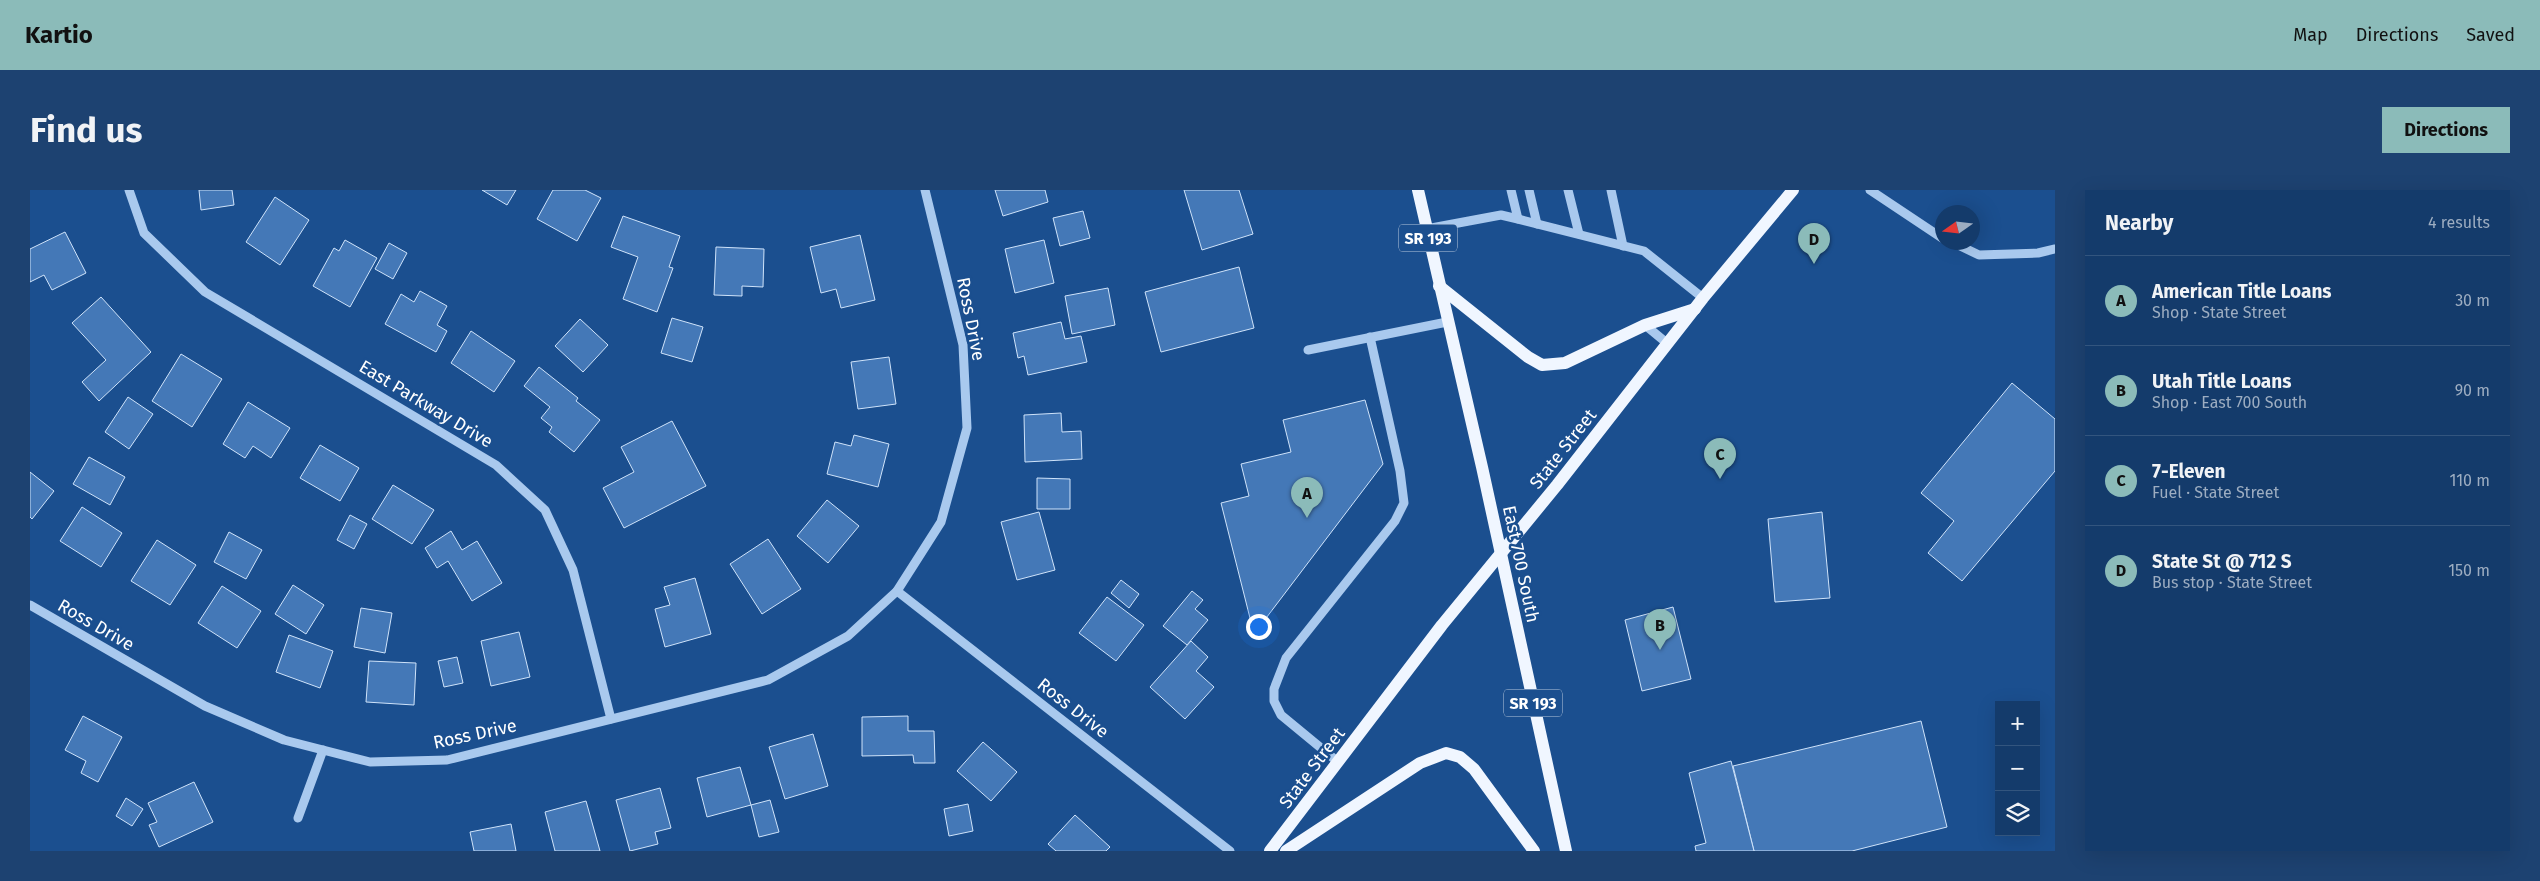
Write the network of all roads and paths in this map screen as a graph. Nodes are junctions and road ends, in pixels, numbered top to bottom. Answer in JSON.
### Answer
{"nodes":[{"id":1,"x":129,"y":190,"type":"edge"},
{"id":2,"x":925,"y":190,"type":"edge"},
{"id":3,"x":1418,"y":190,"type":"edge"},
{"id":4,"x":1511,"y":190,"type":"edge"},
{"id":5,"x":1529,"y":190,"type":"edge"},
{"id":6,"x":1568,"y":190,"type":"edge"},
{"id":7,"x":1611,"y":190,"type":"edge"},
{"id":8,"x":1793,"y":190,"type":"edge"},
{"id":9,"x":1870,"y":190,"type":"edge"},
{"id":10,"x":1518,"y":219,"type":"junction"},
{"id":11,"x":1537,"y":224,"type":"junction"},
{"id":12,"x":1426,"y":229,"type":"junction"},
{"id":13,"x":1579,"y":234,"type":"junction"},
{"id":14,"x":1935,"y":234,"type":"edge"},
{"id":15,"x":1624,"y":246,"type":"junction"},
{"id":16,"x":2055,"y":249,"type":"edge"},
{"id":17,"x":1969,"y":250,"type":"edge"},
{"id":18,"x":1438,"y":286,"type":"junction"},
{"id":19,"x":1703,"y":298,"type":"junction"},
{"id":20,"x":1695,"y":309,"type":"junction"},
{"id":21,"x":1447,"y":322,"type":"junction"},
{"id":22,"x":1645,"y":325,"type":"junction"},
{"id":23,"x":1370,"y":337,"type":"junction"},
{"id":24,"x":1668,"y":344,"type":"junction"},
{"id":25,"x":1308,"y":350,"type":"dead end"},
{"id":26,"x":1500,"y":554,"type":"junction"},
{"id":27,"x":897,"y":590,"type":"junction"},
{"id":28,"x":30,"y":605,"type":"edge"},
{"id":29,"x":610,"y":719,"type":"junction"},
{"id":30,"x":323,"y":750,"type":"junction"},
{"id":31,"x":1338,"y":762,"type":"junction"},
{"id":32,"x":298,"y":818,"type":"dead end"},
{"id":33,"x":1230,"y":851,"type":"edge"},
{"id":34,"x":1270,"y":851,"type":"edge"},
{"id":35,"x":1286,"y":851,"type":"edge"},
{"id":36,"x":1534,"y":851,"type":"edge"},
{"id":37,"x":1566,"y":851,"type":"edge"}],
"edges":[{"from":1,"to":29,"type":"street","name":"East Parkway Drive"},
{"from":2,"to":27,"type":"street","name":"Ross Drive"},
{"from":3,"to":12,"type":"main road","number":"SR 193"},
{"from":4,"to":10,"type":"street"},
{"from":5,"to":11,"type":"street"},
{"from":6,"to":13,"type":"street"},
{"from":7,"to":15,"type":"street"},
{"from":8,"to":19,"type":"main road","name":"State Street"},
{"from":9,"to":14,"type":"street"},
{"from":10,"to":11,"type":"street"},
{"from":10,"to":12,"type":"street"},
{"from":11,"to":13,"type":"street"},
{"from":12,"to":18,"type":"main road","number":"SR 193"},
{"from":13,"to":15,"type":"street"},
{"from":15,"to":19,"type":"street"},
{"from":16,"to":17,"type":"street"},
{"from":18,"to":21,"type":"main road","name":"East 700 South","number":"SR 193"},
{"from":18,"to":22,"type":"main road"},
{"from":19,"to":20,"type":"main road","name":"State Street"},
{"from":20,"to":22,"type":"main road"},
{"from":20,"to":24,"type":"main road","name":"State Street"},
{"from":21,"to":23,"type":"street"},
{"from":21,"to":26,"type":"main road","name":"East 700 South","number":"SR 193"},
{"from":22,"to":24,"type":"street"},
{"from":23,"to":25,"type":"street"},
{"from":23,"to":31,"type":"street"},
{"from":24,"to":26,"type":"main road","name":"State Street"},
{"from":26,"to":31,"type":"main road","name":"State Street"},
{"from":26,"to":37,"type":"main road","name":"East 700 South","number":"SR 193"},
{"from":27,"to":29,"type":"street","name":"Ross Drive"},
{"from":27,"to":33,"type":"street","name":"Ross Drive"},
{"from":28,"to":30,"type":"street","name":"Ross Drive"},
{"from":29,"to":30,"type":"street","name":"Ross Drive"},
{"from":30,"to":32,"type":"street"},
{"from":31,"to":34,"type":"main road","name":"State Street"},
{"from":35,"to":36,"type":"main road"}]}
